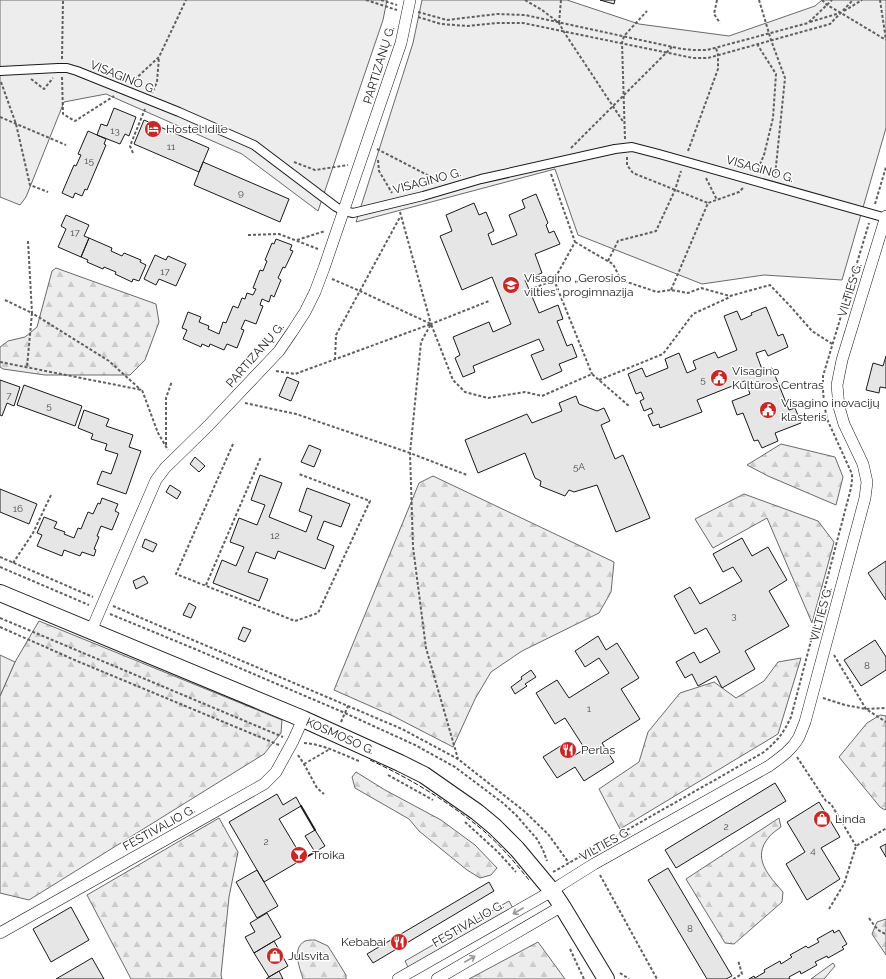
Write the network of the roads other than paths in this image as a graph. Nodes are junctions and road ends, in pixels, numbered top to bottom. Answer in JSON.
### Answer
{"nodes":[{"id":1,"x":408,"y":8,"type":"edge"},
{"id":2,"x":0,"y":71,"type":"edge"},
{"id":3,"x":344,"y":211,"type":"junction"},
{"id":4,"x":886,"y":217,"type":"edge"},
{"id":5,"x":0,"y":593,"type":"edge"},
{"id":6,"x":91,"y":631,"type":"junction"},
{"id":7,"x":303,"y":719,"type":"junction"},
{"id":8,"x":547,"y":885,"type":"junction"},
{"id":9,"x":562,"y":906,"type":"junction"},
{"id":10,"x":0,"y":933,"type":"edge"},
{"id":11,"x":398,"y":979,"type":"edge"},
{"id":12,"x":437,"y":979,"type":"edge"},
{"id":13,"x":606,"y":979,"type":"edge"}],
"edges":[{"from":1,"to":3,"type":"street","name":"PARTIZANŲ G."},
{"from":2,"to":3,"type":"street","name":"VISAGINO G."},
{"from":3,"to":4,"type":"street","name":"VISAGINO G."},
{"from":3,"to":6,"type":"street","name":"PARTIZANŲ G."},
{"from":4,"to":8,"type":"street","name":"VILTIES G."},
{"from":5,"to":6,"type":"main road","name":"KOSMOSO G."},
{"from":6,"to":7,"type":"main road","name":"KOSMOSO G."},
{"from":7,"to":8,"type":"main road","name":"KOSMOSO G."},
{"from":7,"to":10,"type":"street","name":"FESTIVALIO G."},
{"from":8,"to":9,"type":"main road","name":"KOSMOSO G."},
{"from":8,"to":11,"type":"street","name":"FESTIVALIO G.","one_way":true},
{"from":12,"to":9,"type":"street","one_way":true},
{"from":9,"to":13,"type":"main road","name":"KOSMOSO G."}]}
